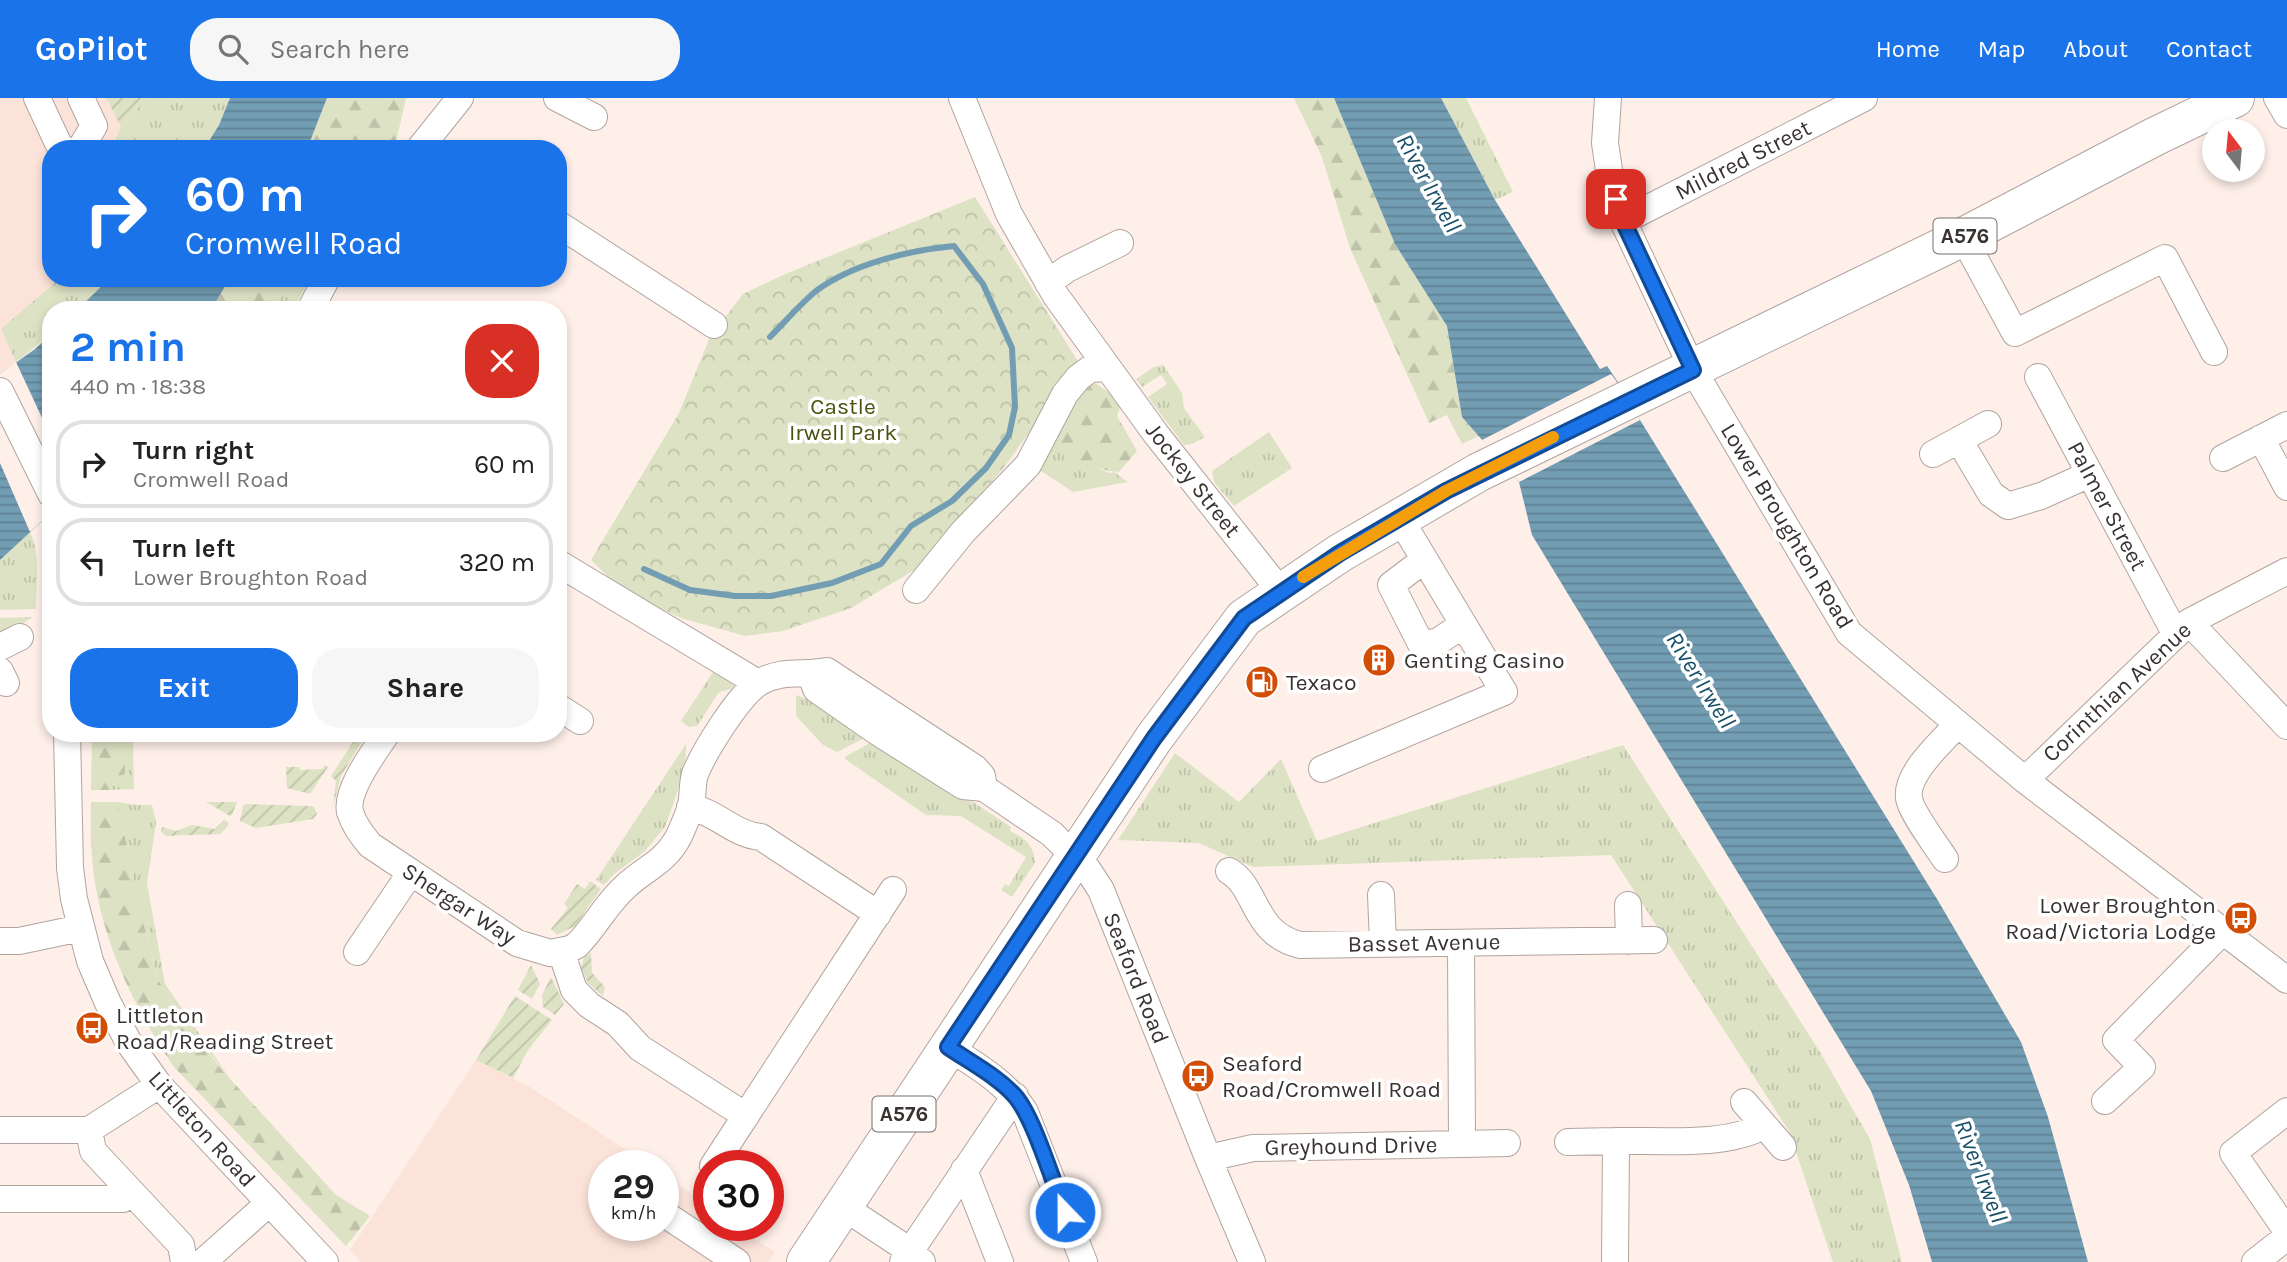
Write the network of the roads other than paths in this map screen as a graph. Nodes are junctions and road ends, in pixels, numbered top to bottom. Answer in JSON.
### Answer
{"nodes":[{"id":1,"x":37,"y":98,"type":"edge"},
{"id":2,"x":80,"y":98,"type":"edge"},
{"id":3,"x":460,"y":98,"type":"edge"},
{"id":4,"x":557,"y":98,"type":"edge"},
{"id":5,"x":962,"y":98,"type":"edge"},
{"id":6,"x":1608,"y":98,"type":"edge"},
{"id":7,"x":1864,"y":98,"type":"edge"},
{"id":8,"x":2235,"y":98,"type":"edge"},
{"id":9,"x":2277,"y":98,"type":"edge"},
{"id":10,"x":2287,"y":115,"type":"edge"},
{"id":11,"x":594,"y":117,"type":"dead end"},
{"id":12,"x":57,"y":140,"type":"edge"},
{"id":13,"x":85,"y":140,"type":"edge"},
{"id":14,"x":426,"y":140,"type":"edge"},
{"id":15,"x":1623,"y":221,"type":"junction"},
{"id":16,"x":567,"y":230,"type":"edge"},
{"id":17,"x":1963,"y":237,"type":"junction"},
{"id":18,"x":1120,"y":243,"type":"dead end"},
{"id":19,"x":1048,"y":283,"type":"junction"},
{"id":20,"x":714,"y":325,"type":"dead end"},
{"id":21,"x":2214,"y":352,"type":"dead end"},
{"id":22,"x":1107,"y":368,"type":"junction"},
{"id":23,"x":1693,"y":370,"type":"junction"},
{"id":24,"x":2039,"y":377,"type":"dead end"},
{"id":25,"x":0,"y":391,"type":"edge"},
{"id":26,"x":1988,"y":424,"type":"dead end"},
{"id":27,"x":2287,"y":425,"type":"edge"},
{"id":28,"x":2261,"y":438,"type":"junction"},
{"id":29,"x":1959,"y":440,"type":"junction"},
{"id":30,"x":1933,"y":454,"type":"dead end"},
{"id":31,"x":2222,"y":458,"type":"dead end"},
{"id":32,"x":2090,"y":474,"type":"junction"},
{"id":33,"x":42,"y":476,"type":"edge"},
{"id":34,"x":2287,"y":487,"type":"edge"},
{"id":35,"x":1399,"y":517,"type":"junction"},
{"id":36,"x":1424,"y":559,"type":"junction"},
{"id":37,"x":567,"y":568,"type":"edge"},
{"id":38,"x":2287,"y":571,"type":"edge"},
{"id":39,"x":916,"y":590,"type":"dead end"},
{"id":40,"x":1281,"y":592,"type":"junction"},
{"id":41,"x":1463,"y":625,"type":"junction"},
{"id":42,"x":2182,"y":628,"type":"junction"},
{"id":43,"x":758,"y":683,"type":"junction"},
{"id":44,"x":1958,"y":724,"type":"junction"},
{"id":45,"x":2287,"y":726,"type":"edge"},
{"id":46,"x":67,"y":742,"type":"edge"},
{"id":47,"x":381,"y":742,"type":"edge"},
{"id":48,"x":1322,"y":769,"type":"dead end"},
{"id":49,"x":2025,"y":780,"type":"junction"},
{"id":50,"x":690,"y":807,"type":"junction"},
{"id":51,"x":1074,"y":856,"type":"junction"},
{"id":52,"x":1945,"y":859,"type":"dead end"},
{"id":53,"x":411,"y":872,"type":"junction"},
{"id":54,"x":1229,"y":872,"type":"dead end"},
{"id":55,"x":893,"y":890,"type":"dead end"},
{"id":56,"x":1381,"y":895,"type":"dead end"},
{"id":57,"x":1628,"y":905,"type":"dead end"},
{"id":58,"x":878,"y":914,"type":"junction"},
{"id":59,"x":81,"y":928,"type":"junction"},
{"id":60,"x":2223,"y":931,"type":"junction"},
{"id":61,"x":0,"y":941,"type":"edge"},
{"id":62,"x":1383,"y":943,"type":"junction"},
{"id":63,"x":1461,"y":943,"type":"junction"},
{"id":64,"x":561,"y":951,"type":"junction"},
{"id":65,"x":357,"y":952,"type":"dead end"},
{"id":66,"x":2287,"y":980,"type":"edge"},
{"id":67,"x":948,"y":1047,"type":"junction"},
{"id":68,"x":159,"y":1085,"type":"junction"},
{"id":69,"x":1015,"y":1096,"type":"junction"},
{"id":70,"x":2105,"y":1101,"type":"dead end"},
{"id":71,"x":1744,"y":1102,"type":"dead end"},
{"id":72,"x":2287,"y":1111,"type":"edge"},
{"id":73,"x":746,"y":1116,"type":"junction"},
{"id":74,"x":1763,"y":1126,"type":"junction"},
{"id":75,"x":89,"y":1129,"type":"junction"},
{"id":76,"x":0,"y":1130,"type":"edge"},
{"id":77,"x":1616,"y":1141,"type":"junction"},
{"id":78,"x":1568,"y":1142,"type":"dead end"},
{"id":79,"x":1507,"y":1143,"type":"dead end"},
{"id":80,"x":1462,"y":1144,"type":"junction"},
{"id":81,"x":1783,"y":1147,"type":"dead end"},
{"id":82,"x":723,"y":1150,"type":"edge"},
{"id":83,"x":1208,"y":1158,"type":"junction"},
{"id":84,"x":964,"y":1170,"type":"junction"},
{"id":85,"x":132,"y":1193,"type":"junction"},
{"id":86,"x":0,"y":1199,"type":"edge"},
{"id":87,"x":269,"y":1203,"type":"junction"},
{"id":88,"x":842,"y":1206,"type":"junction"},
{"id":89,"x":679,"y":1224,"type":"edge"},
{"id":90,"x":2287,"y":1231,"type":"edge"},
{"id":91,"x":2287,"y":1237,"type":"edge"},
{"id":92,"x":911,"y":1258,"type":"edge"},
{"id":93,"x":201,"y":1261,"type":"edge"},
{"id":94,"x":325,"y":1262,"type":"edge"},
{"id":95,"x":737,"y":1262,"type":"edge"},
{"id":96,"x":806,"y":1262,"type":"edge"},
{"id":97,"x":1000,"y":1262,"type":"edge"},
{"id":98,"x":1084,"y":1262,"type":"edge"},
{"id":99,"x":1252,"y":1262,"type":"edge"},
{"id":100,"x":1615,"y":1262,"type":"edge"},
{"id":101,"x":2255,"y":1262,"type":"edge"}],
"edges":[{"from":1,"to":12,"type":"street"},
{"from":2,"to":13,"type":"street"},
{"from":3,"to":14,"type":"street"},
{"from":4,"to":11,"type":"street"},
{"from":5,"to":19,"type":"street","name":"Jockey Street"},
{"from":6,"to":15,"type":"street","name":"Lower Broughton Road"},
{"from":7,"to":15,"type":"street","name":"Mildred Street"},
{"from":8,"to":17,"type":"highway","number":"A576"},
{"from":9,"to":10,"type":"street"},
{"from":15,"to":23,"type":"street","name":"Lower Broughton Road"},
{"from":16,"to":20,"type":"street"},
{"from":17,"to":21,"type":"street"},
{"from":17,"to":23,"type":"highway","number":"A576"},
{"from":18,"to":19,"type":"street"},
{"from":19,"to":22,"type":"street","name":"Jockey Street"},
{"from":22,"to":39,"type":"street"},
{"from":22,"to":40,"type":"street","name":"Jockey Street"},
{"from":23,"to":35,"type":"highway","number":"A576"},
{"from":23,"to":44,"type":"street","name":"Lower Broughton Road"},
{"from":24,"to":32,"type":"street","name":"Palmer Street"},
{"from":25,"to":33,"type":"street"},
{"from":26,"to":29,"type":"street"},
{"from":27,"to":28,"type":"street"},
{"from":28,"to":31,"type":"street"},
{"from":28,"to":34,"type":"street"},
{"from":29,"to":30,"type":"street"},
{"from":29,"to":32,"type":"street"},
{"from":32,"to":42,"type":"street","name":"Palmer Street"},
{"from":35,"to":36,"type":"street"},
{"from":35,"to":40,"type":"highway","number":"A576"},
{"from":36,"to":41,"type":"street"},
{"from":36,"to":41,"type":"street"},
{"from":37,"to":43,"type":"street"},
{"from":38,"to":42,"type":"street","name":"Corinthian Avenue"},
{"from":40,"to":51,"type":"highway","number":"A576"},
{"from":41,"to":48,"type":"street"},
{"from":42,"to":45,"type":"street","name":"Palmer Street"},
{"from":42,"to":49,"type":"street","name":"Corinthian Avenue"},
{"from":43,"to":50,"type":"street"},
{"from":43,"to":51,"type":"street","name":"Seaford Road"},
{"from":44,"to":49,"type":"street","name":"Lower Broughton Road"},
{"from":44,"to":52,"type":"street"},
{"from":46,"to":59,"type":"street","name":"Littleton Road"},
{"from":47,"to":53,"type":"street","name":"Shergar Way"},
{"from":49,"to":60,"type":"street","name":"Lower Broughton Road"},
{"from":50,"to":58,"type":"street"},
{"from":50,"to":64,"type":"street"},
{"from":51,"to":67,"type":"highway","number":"A576"},
{"from":51,"to":83,"type":"street","name":"Seaford Road"},
{"from":53,"to":64,"type":"street","name":"Shergar Way"},
{"from":53,"to":65,"type":"street"},
{"from":54,"to":62,"type":"street","name":"Basset Avenue"},
{"from":55,"to":58,"type":"street"},
{"from":56,"to":62,"type":"street"},
{"from":57,"to":63,"type":"street","name":"Basset Avenue"},
{"from":58,"to":73,"type":"street"},
{"from":59,"to":61,"type":"street"},
{"from":59,"to":68,"type":"street","name":"Littleton Road"},
{"from":60,"to":66,"type":"street","name":"Lower Broughton Road"},
{"from":60,"to":70,"type":"street"},
{"from":62,"to":63,"type":"street","name":"Basset Avenue"},
{"from":63,"to":80,"type":"street","name":"Greyhound Drive"},
{"from":64,"to":73,"type":"street"},
{"from":67,"to":69,"type":"street"},
{"from":67,"to":88,"type":"highway","number":"A576"},
{"from":68,"to":75,"type":"street"},
{"from":68,"to":87,"type":"street","name":"Littleton Road"},
{"from":69,"to":84,"type":"street"},
{"from":69,"to":98,"type":"street"},
{"from":71,"to":74,"type":"street"},
{"from":72,"to":90,"type":"street"},
{"from":73,"to":82,"type":"street"},
{"from":74,"to":77,"type":"street"},
{"from":74,"to":81,"type":"street"},
{"from":75,"to":76,"type":"street"},
{"from":75,"to":85,"type":"street"},
{"from":77,"to":78,"type":"street"},
{"from":77,"to":100,"type":"street"},
{"from":79,"to":80,"type":"street"},
{"from":80,"to":83,"type":"street","name":"Greyhound Drive"},
{"from":83,"to":99,"type":"street","name":"Seaford Road"},
{"from":84,"to":92,"type":"street"},
{"from":84,"to":97,"type":"street"},
{"from":85,"to":86,"type":"street"},
{"from":85,"to":93,"type":"street"},
{"from":87,"to":93,"type":"street"},
{"from":87,"to":94,"type":"street","name":"Littleton Road"},
{"from":88,"to":92,"type":"street"},
{"from":88,"to":96,"type":"highway","number":"A576"},
{"from":89,"to":95,"type":"street"},
{"from":91,"to":101,"type":"street"}]}
